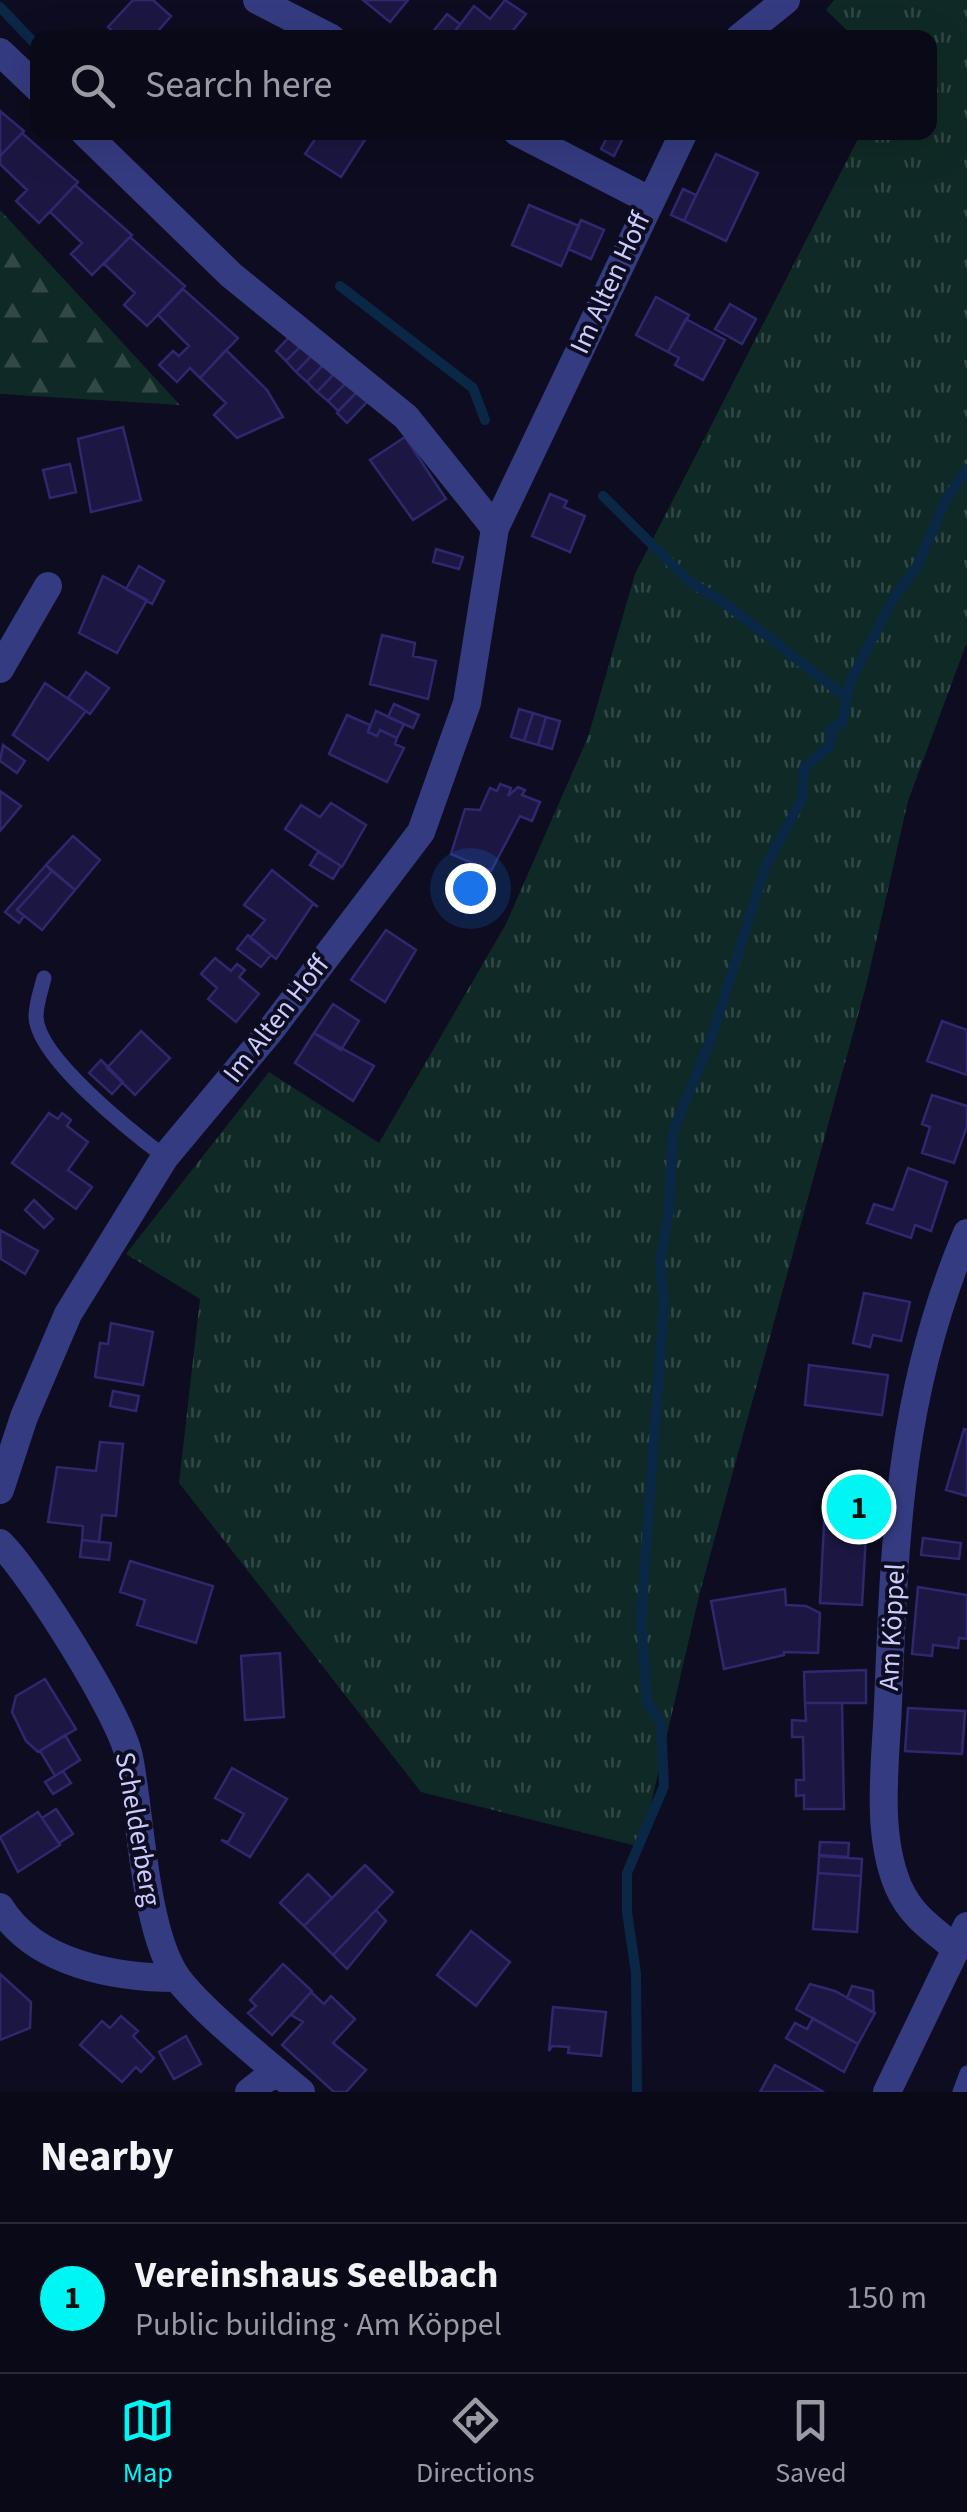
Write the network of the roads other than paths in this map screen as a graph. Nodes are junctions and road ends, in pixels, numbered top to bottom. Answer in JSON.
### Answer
{"nodes":[{"id":1,"x":257,"y":0,"type":"edge"},
{"id":2,"x":786,"y":0,"type":"edge"},
{"id":3,"x":315,"y":30,"type":"edge"},
{"id":4,"x":749,"y":30,"type":"edge"},
{"id":5,"x":0,"y":52,"type":"edge"},
{"id":6,"x":30,"y":80,"type":"edge"},
{"id":7,"x":92,"y":140,"type":"edge"},
{"id":8,"x":533,"y":140,"type":"edge"},
{"id":9,"x":680,"y":140,"type":"edge"},
{"id":10,"x":649,"y":200,"type":"junction"},
{"id":11,"x":495,"y":528,"type":"junction"},
{"id":12,"x":48,"y":586,"type":"dead end"},
{"id":13,"x":0,"y":669,"type":"edge"},
{"id":14,"x":44,"y":978,"type":"dead end"},
{"id":15,"x":165,"y":1157,"type":"junction"},
{"id":16,"x":967,"y":1234,"type":"edge"},
{"id":17,"x":0,"y":1490,"type":"edge"},
{"id":18,"x":0,"y":1544,"type":"edge"},
{"id":19,"x":0,"y":1907,"type":"edge"},
{"id":20,"x":960,"y":1936,"type":"edge"},
{"id":21,"x":177,"y":1978,"type":"junction"},
{"id":22,"x":276,"y":2071,"type":"junction"},
{"id":23,"x":967,"y":2073,"type":"edge"},
{"id":24,"x":249,"y":2092,"type":"edge"},
{"id":25,"x":302,"y":2092,"type":"edge"},
{"id":26,"x":886,"y":2092,"type":"edge"},
{"id":27,"x":960,"y":2092,"type":"edge"}],
"edges":[{"from":1,"to":3,"type":"street"},
{"from":2,"to":4,"type":"street"},
{"from":5,"to":6,"type":"street"},
{"from":7,"to":11,"type":"street"},
{"from":8,"to":10,"type":"street"},
{"from":9,"to":10,"type":"street","name":"Im Alten Hoff"},
{"from":10,"to":11,"type":"street","name":"Im Alten Hoff"},
{"from":11,"to":15,"type":"street","name":"Im Alten Hoff"},
{"from":12,"to":13,"type":"street"},
{"from":14,"to":15,"type":"lane"},
{"from":15,"to":17,"type":"street","name":"Im Alten Hoff"},
{"from":16,"to":20,"type":"street","name":"Am Köppel"},
{"from":18,"to":21,"type":"street","name":"Schelderberg"},
{"from":19,"to":21,"type":"street"},
{"from":20,"to":26,"type":"street"},
{"from":21,"to":22,"type":"street","name":"Schelderberg"},
{"from":22,"to":24,"type":"street"},
{"from":22,"to":25,"type":"street","name":"Schelderberg"},
{"from":23,"to":27,"type":"lane"}]}
